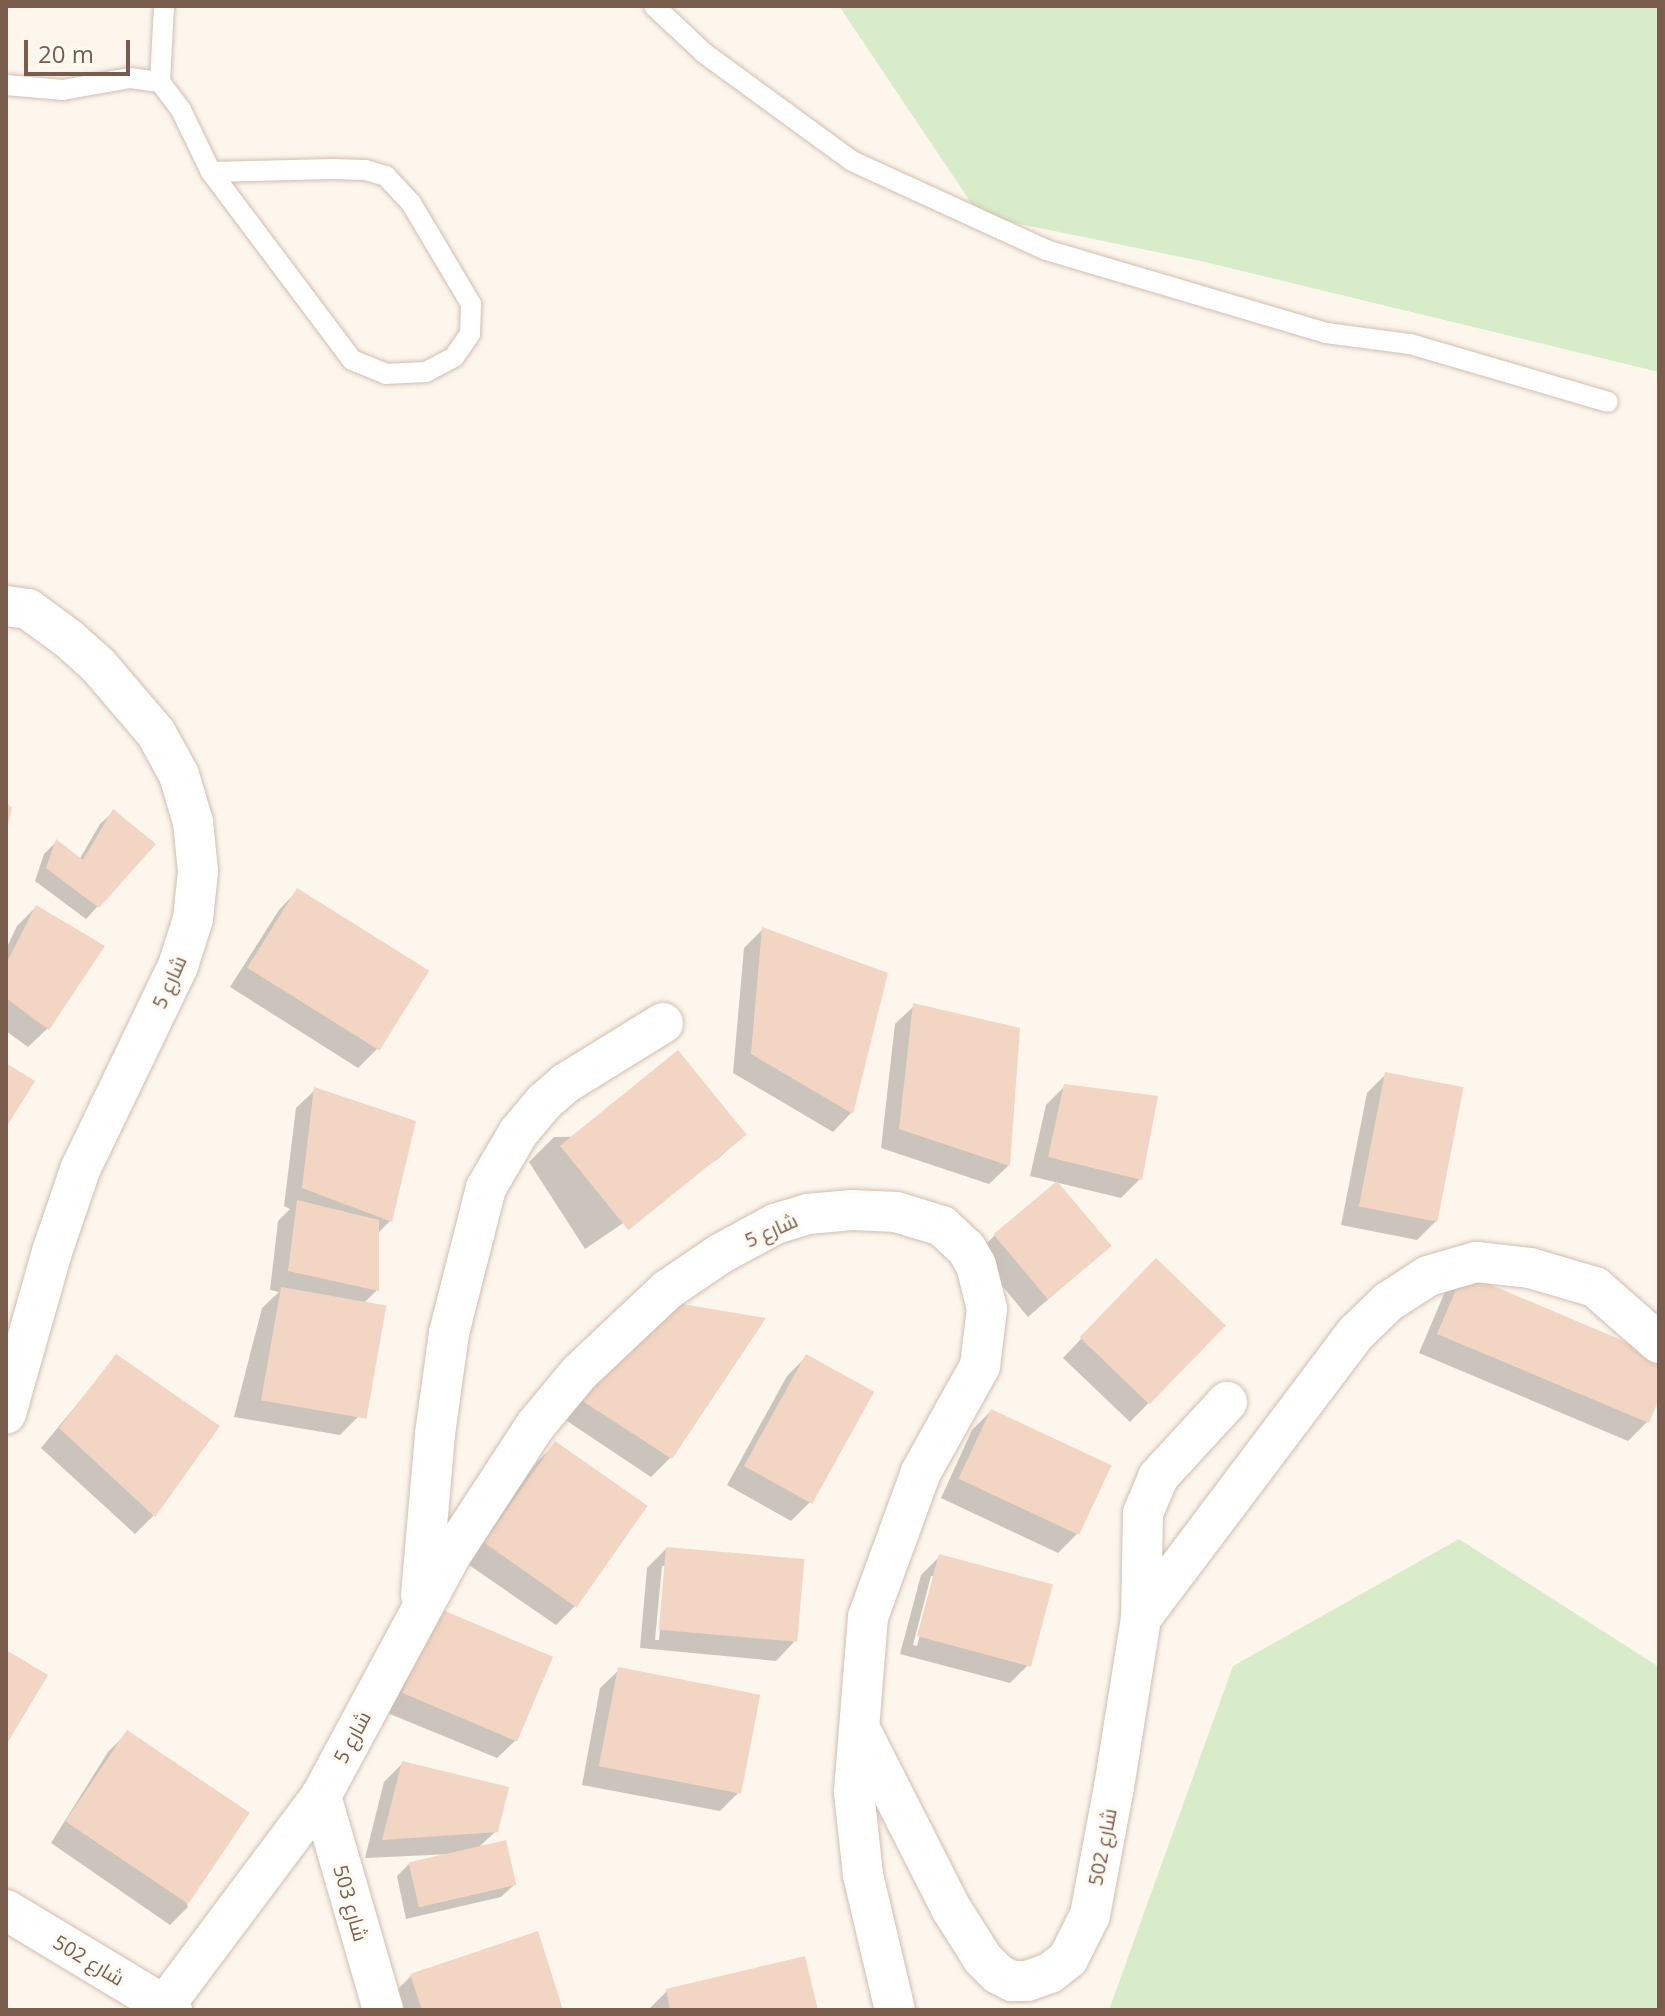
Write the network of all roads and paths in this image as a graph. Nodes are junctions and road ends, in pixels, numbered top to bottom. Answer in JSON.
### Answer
{"nodes":[{"id":1,"x":164,"y":6,"type":"edge"},
{"id":2,"x":654,"y":6,"type":"edge"},
{"id":3,"x":160,"y":82,"type":"junction"},
{"id":4,"x":6,"y":85,"type":"edge"},
{"id":5,"x":211,"y":172,"type":"junction"},
{"id":6,"x":1608,"y":402,"type":"dead end"},
{"id":7,"x":6,"y":606,"type":"edge"},
{"id":8,"x":663,"y":1023,"type":"dead end"},
{"id":9,"x":1659,"y":1343,"type":"edge"},
{"id":10,"x":1227,"y":1402,"type":"dead end"},
{"id":11,"x":6,"y":1414,"type":"edge"},
{"id":12,"x":420,"y":1607,"type":"junction"},
{"id":13,"x":1141,"y":1618,"type":"junction"},
{"id":14,"x":860,"y":1729,"type":"junction"},
{"id":15,"x":321,"y":1796,"type":"junction"},
{"id":16,"x":6,"y":1910,"type":"edge"},
{"id":17,"x":166,"y":2008,"type":"edge"},
{"id":18,"x":383,"y":2010,"type":"edge"},
{"id":19,"x":895,"y":2010,"type":"edge"}],
"edges":[{"from":1,"to":3,"type":"lane"},
{"from":2,"to":6,"type":"lane"},
{"from":3,"to":4,"type":"lane"},
{"from":3,"to":5,"type":"lane"},
{"from":5,"to":5,"type":"lane"},
{"from":7,"to":11,"type":"street","name":"شارع 5"},
{"from":8,"to":12,"type":"street"},
{"from":9,"to":13,"type":"street"},
{"from":10,"to":13,"type":"street","name":"شارع 502"},
{"from":12,"to":14,"type":"street","name":"شارع 5"},
{"from":12,"to":15,"type":"street","name":"شارع 5"},
{"from":13,"to":14,"type":"street","name":"شارع 502"},
{"from":14,"to":19,"type":"street","name":"شارع 5"},
{"from":15,"to":17,"type":"street","name":"شارع 5"},
{"from":15,"to":18,"type":"street","name":"شارع 503"},
{"from":16,"to":17,"type":"street","name":"شارع 502"}]}
